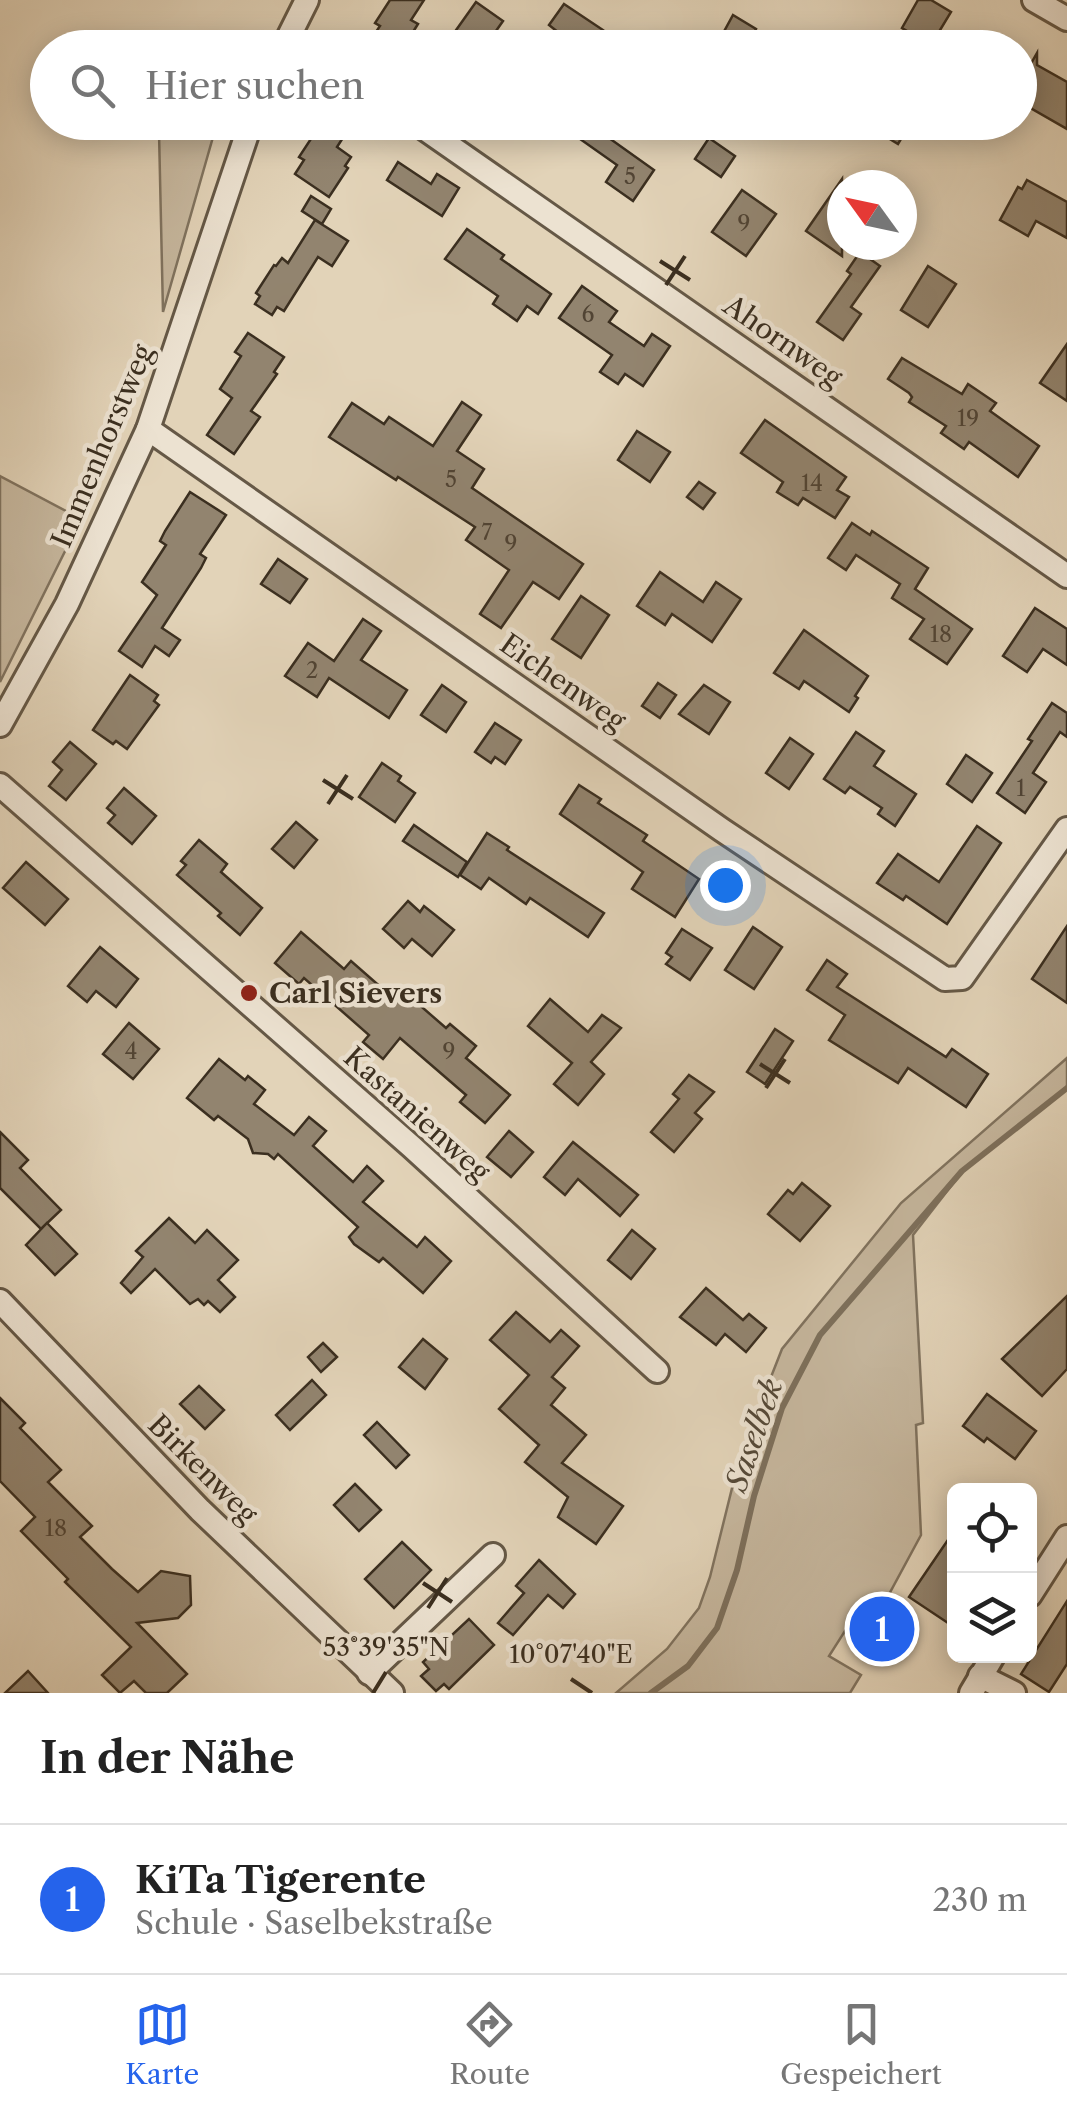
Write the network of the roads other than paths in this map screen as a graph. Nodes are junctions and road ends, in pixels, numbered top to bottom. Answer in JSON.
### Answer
{"nodes":[{"id":1,"x":307,"y":0,"type":"edge"},
{"id":2,"x":1034,"y":0,"type":"edge"},
{"id":3,"x":1067,"y":19,"type":"edge"},
{"id":4,"x":296,"y":30,"type":"edge"},
{"id":5,"x":244,"y":140,"type":"edge"},
{"id":6,"x":441,"y":140,"type":"edge"},
{"id":7,"x":148,"y":429,"type":"junction"},
{"id":8,"x":1067,"y":576,"type":"edge"},
{"id":9,"x":0,"y":725,"type":"edge"},
{"id":10,"x":0,"y":785,"type":"edge"},
{"id":11,"x":1067,"y":829,"type":"edge"},
{"id":12,"x":0,"y":1301,"type":"edge"},
{"id":13,"x":657,"y":1371,"type":"dead end"},
{"id":14,"x":1067,"y":1537,"type":"edge"},
{"id":15,"x":493,"y":1555,"type":"dead end"},
{"id":16,"x":1037,"y":1584,"type":"edge"},
{"id":17,"x":989,"y":1663,"type":"edge"},
{"id":18,"x":369,"y":1673,"type":"junction"},
{"id":19,"x":976,"y":1685,"type":"edge"},
{"id":20,"x":392,"y":1693,"type":"edge"},
{"id":21,"x":1014,"y":1693,"type":"edge"}],
"edges":[{"from":1,"to":4,"type":"street"},
{"from":2,"to":3,"type":"street"},
{"from":5,"to":7,"type":"street","name":"Immenhorstweg"},
{"from":6,"to":8,"type":"street","name":"Ahornweg"},
{"from":7,"to":9,"type":"street","name":"Immenhorstweg"},
{"from":7,"to":11,"type":"street","name":"Eichenweg"},
{"from":10,"to":13,"type":"street","name":"Kastanienweg"},
{"from":12,"to":18,"type":"street","name":"Birkenweg"},
{"from":14,"to":16,"type":"street"},
{"from":15,"to":18,"type":"street"},
{"from":17,"to":19,"type":"street"},
{"from":18,"to":20,"type":"street","name":"Birkenweg"},
{"from":19,"to":21,"type":"street"}]}
